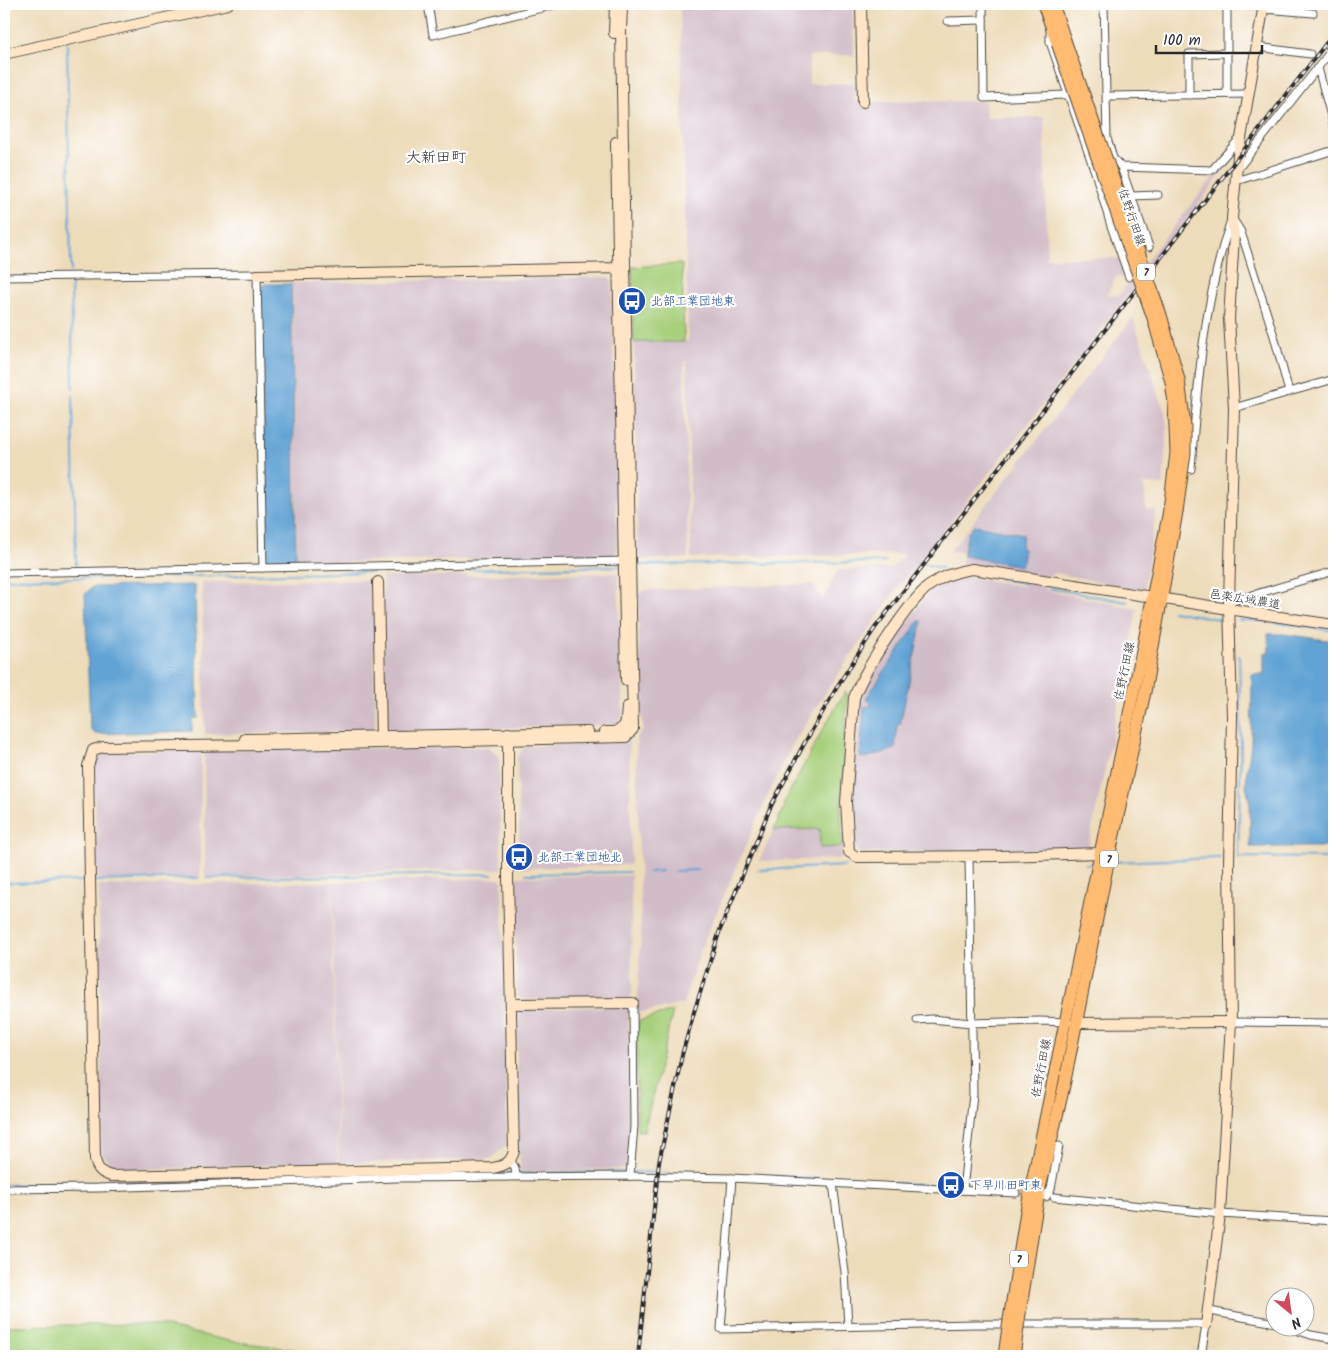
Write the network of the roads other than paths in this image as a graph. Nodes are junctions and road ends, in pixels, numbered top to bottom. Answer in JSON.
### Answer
{"nodes":[{"id":1,"x":228,"y":4,"type":"edge"},
{"id":2,"x":428,"y":4,"type":"edge"},
{"id":3,"x":558,"y":4,"type":"edge"},
{"id":4,"x":615,"y":4,"type":"edge"},
{"id":5,"x":624,"y":4,"type":"edge"},
{"id":6,"x":861,"y":4,"type":"edge"},
{"id":7,"x":983,"y":4,"type":"edge"},
{"id":8,"x":1043,"y":4,"type":"edge"},
{"id":9,"x":1053,"y":4,"type":"edge"},
{"id":10,"x":1104,"y":4,"type":"edge"},
{"id":11,"x":1227,"y":4,"type":"edge"},
{"id":12,"x":1263,"y":6,"type":"edge"},
{"id":13,"x":1312,"y":13,"type":"dead end"},
{"id":14,"x":983,"y":20,"type":"junction"},
{"id":15,"x":948,"y":21,"type":"dead end"},
{"id":16,"x":1050,"y":23,"type":"junction"},
{"id":17,"x":1061,"y":42,"type":"junction"},
{"id":18,"x":1334,"y":47,"type":"edge"},
{"id":19,"x":1256,"y":48,"type":"junction"},
{"id":20,"x":1227,"y":53,"type":"junction"},
{"id":21,"x":4,"y":54,"type":"edge"},
{"id":22,"x":1310,"y":54,"type":"dead end"},
{"id":23,"x":1318,"y":68,"type":"junction"},
{"id":24,"x":1227,"y":94,"type":"junction"},
{"id":25,"x":1249,"y":94,"type":"junction"},
{"id":26,"x":1067,"y":95,"type":"junction"},
{"id":27,"x":1189,"y":95,"type":"junction"},
{"id":28,"x":1107,"y":96,"type":"junction"},
{"id":29,"x":864,"y":102,"type":"dead end"},
{"id":30,"x":1334,"y":127,"type":"edge"},
{"id":31,"x":1241,"y":137,"type":"junction"},
{"id":32,"x":1334,"y":150,"type":"edge"},
{"id":33,"x":1121,"y":167,"type":"junction"},
{"id":34,"x":1236,"y":176,"type":"junction"},
{"id":35,"x":1131,"y":196,"type":"junction"},
{"id":36,"x":1158,"y":196,"type":"dead end"},
{"id":37,"x":1232,"y":218,"type":"junction"},
{"id":38,"x":1149,"y":247,"type":"dead end"},
{"id":39,"x":622,"y":268,"type":"junction"},
{"id":40,"x":257,"y":275,"type":"junction"},
{"id":41,"x":4,"y":277,"type":"edge"},
{"id":42,"x":1129,"y":278,"type":"dead end"},
{"id":43,"x":1334,"y":379,"type":"edge"},
{"id":44,"x":1289,"y":392,"type":"junction"},
{"id":45,"x":1234,"y":408,"type":"junction"},
{"id":46,"x":1191,"y":469,"type":"dead end"},
{"id":47,"x":627,"y":561,"type":"junction"},
{"id":48,"x":262,"y":568,"type":"junction"},
{"id":49,"x":1334,"y":571,"type":"edge"},
{"id":50,"x":4,"y":573,"type":"edge"},
{"id":51,"x":378,"y":582,"type":"dead end"},
{"id":52,"x":1156,"y":598,"type":"junction"},
{"id":53,"x":1229,"y":606,"type":"junction"},
{"id":54,"x":1334,"y":624,"type":"edge"},
{"id":55,"x":508,"y":737,"type":"junction"},
{"id":56,"x":381,"y":739,"type":"junction"},
{"id":57,"x":1100,"y":853,"type":"junction"},
{"id":58,"x":969,"y":857,"type":"junction"},
{"id":59,"x":633,"y":1003,"type":"joint"},
{"id":60,"x":511,"y":1004,"type":"junction"},
{"id":61,"x":917,"y":1020,"type":"dead end"},
{"id":62,"x":1064,"y":1022,"type":"junction"},
{"id":63,"x":1231,"y":1022,"type":"junction"},
{"id":64,"x":971,"y":1023,"type":"junction"},
{"id":65,"x":1076,"y":1023,"type":"junction"},
{"id":66,"x":1334,"y":1023,"type":"edge"},
{"id":67,"x":1059,"y":1146,"type":"dead end"},
{"id":68,"x":511,"y":1161,"type":"junction"},
{"id":69,"x":516,"y":1176,"type":"junction"},
{"id":70,"x":630,"y":1176,"type":"junction"},
{"id":71,"x":732,"y":1178,"type":"junction"},
{"id":72,"x":833,"y":1184,"type":"junction"},
{"id":73,"x":4,"y":1188,"type":"edge"},
{"id":74,"x":963,"y":1190,"type":"junction"},
{"id":75,"x":1016,"y":1193,"type":"tunnel mouth"},
{"id":76,"x":1047,"y":1194,"type":"junction"},
{"id":77,"x":1220,"y":1214,"type":"junction"},
{"id":78,"x":1334,"y":1221,"type":"edge"},
{"id":79,"x":1209,"y":1311,"type":"junction"},
{"id":80,"x":1014,"y":1320,"type":"junction"},
{"id":81,"x":1266,"y":1321,"type":"edge"},
{"id":82,"x":1206,"y":1325,"type":"junction"},
{"id":83,"x":848,"y":1326,"type":"junction"},
{"id":84,"x":1316,"y":1336,"type":"edge"},
{"id":85,"x":1334,"y":1339,"type":"edge"},
{"id":86,"x":1004,"y":1356,"type":"edge"},
{"id":87,"x":1014,"y":1356,"type":"edge"},
{"id":88,"x":1201,"y":1356,"type":"edge"}],
"edges":[{"from":1,"to":21,"type":"street"},
{"from":2,"to":3,"type":"street"},
{"from":4,"to":39,"type":"street"},
{"from":5,"to":39,"type":"street"},
{"from":6,"to":29,"type":"street"},
{"from":7,"to":14,"type":"street"},
{"from":8,"to":16,"type":"main road","name":"佐野行田線","number":"7"},
{"from":9,"to":17,"type":"main road","name":"佐野行田線","number":"7"},
{"from":10,"to":28,"type":"street"},
{"from":11,"to":20,"type":"street"},
{"from":12,"to":13,"type":"street"},
{"from":12,"to":19,"type":"street"},
{"from":14,"to":15,"type":"street"},
{"from":14,"to":26,"type":"street"},
{"from":16,"to":17,"type":"main road","name":"佐野行田線","number":"7"},
{"from":16,"to":26,"type":"street"},
{"from":17,"to":52,"type":"main road","name":"佐野行田線","number":"7","bridge":true},
{"from":18,"to":23,"type":"street"},
{"from":19,"to":22,"type":"street"},
{"from":19,"to":25,"type":"street"},
{"from":20,"to":24,"type":"street"},
{"from":20,"to":27,"type":"street"},
{"from":23,"to":30,"type":"street"},
{"from":23,"to":34,"type":"street"},
{"from":24,"to":25,"type":"street"},
{"from":24,"to":27,"type":"street"},
{"from":25,"to":31,"type":"street"},
{"from":26,"to":42,"type":"street"},
{"from":27,"to":28,"type":"street"},
{"from":28,"to":33,"type":"street"},
{"from":31,"to":33,"type":"street"},
{"from":31,"to":34,"type":"street"},
{"from":32,"to":34,"type":"street"},
{"from":33,"to":35,"type":"street"},
{"from":34,"to":37,"type":"street"},
{"from":35,"to":36,"type":"street"},
{"from":35,"to":38,"type":"street"},
{"from":37,"to":44,"type":"street"},
{"from":37,"to":45,"type":"street"},
{"from":37,"to":46,"type":"street"},
{"from":39,"to":40,"type":"street"},
{"from":39,"to":47,"type":"street"},
{"from":40,"to":41,"type":"street"},
{"from":40,"to":48,"type":"street"},
{"from":43,"to":44,"type":"street"},
{"from":44,"to":45,"type":"street"},
{"from":45,"to":53,"type":"street"},
{"from":47,"to":48,"type":"street"},
{"from":47,"to":55,"type":"street"},
{"from":48,"to":50,"type":"street"},
{"from":49,"to":53,"type":"street"},
{"from":51,"to":56,"type":"street"},
{"from":52,"to":53,"type":"street","name":"邑楽広域農道"},
{"from":52,"to":57,"type":"main road","name":"佐野行田線","number":"7"},
{"from":52,"to":58,"type":"street","name":"邑楽広域農道"},
{"from":52,"to":65,"type":"main road","name":"佐野行田線","number":"7"},
{"from":53,"to":54,"type":"street","name":"邑楽広域農道"},
{"from":53,"to":63,"type":"street"},
{"from":55,"to":56,"type":"street"},
{"from":55,"to":60,"type":"street"},
{"from":56,"to":68,"type":"street"},
{"from":57,"to":58,"type":"street","name":"邑楽広域農道"},
{"from":57,"to":62,"type":"main road","name":"佐野行田線","number":"7"},
{"from":58,"to":64,"type":"street"},
{"from":59,"to":60,"type":"street"},
{"from":59,"to":70,"type":"street"},
{"from":60,"to":68,"type":"street"},
{"from":61,"to":64,"type":"street"},
{"from":62,"to":64,"type":"street"},
{"from":62,"to":65,"type":"street"},
{"from":62,"to":80,"type":"main road","name":"佐野行田線","number":"7"},
{"from":63,"to":65,"type":"street"},
{"from":63,"to":66,"type":"street"},
{"from":63,"to":77,"type":"street"},
{"from":64,"to":74,"type":"street"},
{"from":65,"to":76,"type":"main road","name":"佐野行田線","number":"7"},
{"from":67,"to":76,"type":"street"},
{"from":68,"to":69,"type":"street"},
{"from":69,"to":70,"type":"street"},
{"from":69,"to":73,"type":"street"},
{"from":70,"to":71,"type":"street"},
{"from":71,"to":72,"type":"street"},
{"from":71,"to":83,"type":"street"},
{"from":72,"to":74,"type":"street"},
{"from":72,"to":83,"type":"street"},
{"from":74,"to":75,"type":"street"},
{"from":76,"to":77,"type":"street"},
{"from":76,"to":80,"type":"main road","name":"佐野行田線","number":"7"},
{"from":77,"to":78,"type":"street"},
{"from":77,"to":79,"type":"street"},
{"from":79,"to":81,"type":"street"},
{"from":79,"to":82,"type":"street"},
{"from":80,"to":86,"type":"main road","name":"佐野行田線","number":"7","bridge":true},
{"from":80,"to":87,"type":"main road","name":"佐野行田線","number":"7","bridge":true},
{"from":82,"to":83,"type":"street"},
{"from":82,"to":88,"type":"street"},
{"from":84,"to":85,"type":"street"}]}
